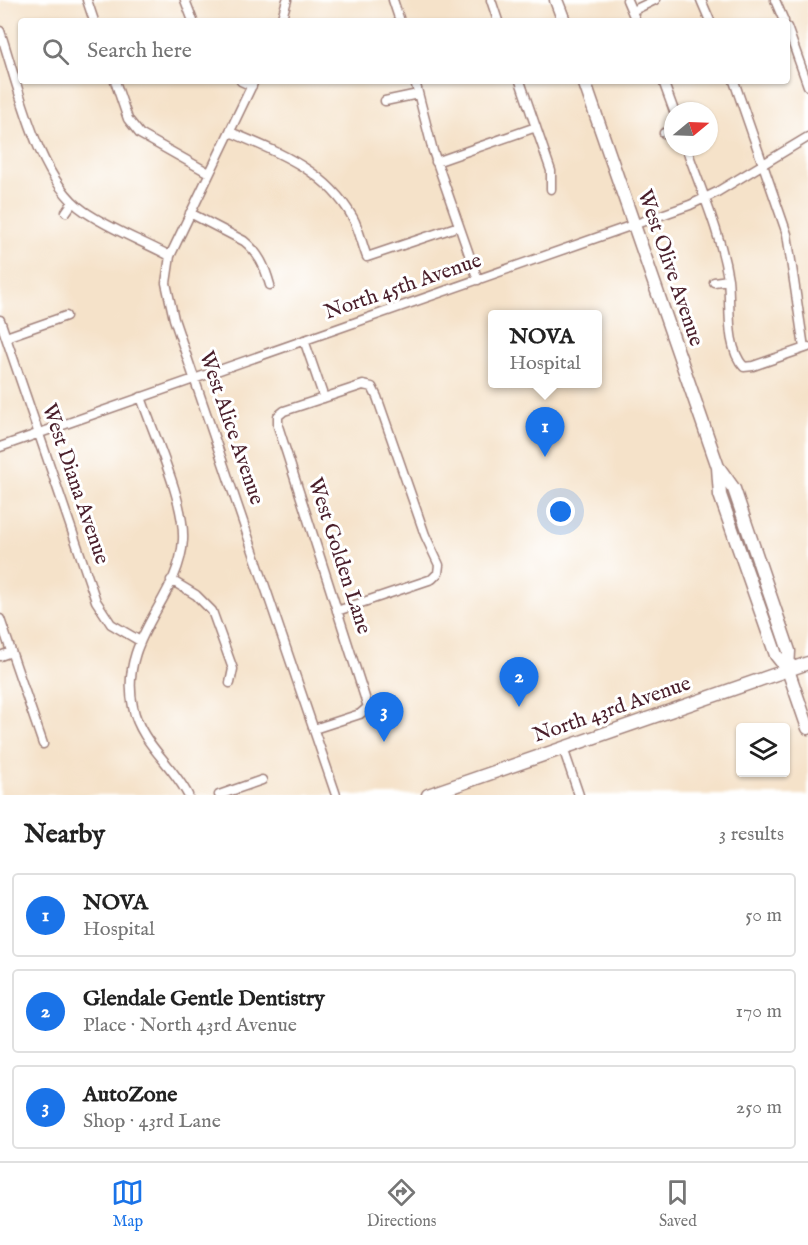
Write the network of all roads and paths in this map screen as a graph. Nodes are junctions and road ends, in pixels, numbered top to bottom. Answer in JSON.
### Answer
{"nodes":[{"id":1,"x":87,"y":0,"type":"edge"},
{"id":2,"x":185,"y":0,"type":"edge"},
{"id":3,"x":287,"y":0,"type":"edge"},
{"id":4,"x":393,"y":0,"type":"edge"},
{"id":5,"x":491,"y":0,"type":"edge"},
{"id":6,"x":556,"y":0,"type":"edge"},
{"id":7,"x":627,"y":0,"type":"edge"},
{"id":8,"x":655,"y":0,"type":"edge"},
{"id":9,"x":701,"y":0,"type":"edge"},
{"id":10,"x":775,"y":0,"type":"edge"},
{"id":11,"x":632,"y":11,"type":"junction"},
{"id":12,"x":93,"y":18,"type":"edge"},
{"id":13,"x":192,"y":18,"type":"edge"},
{"id":14,"x":282,"y":18,"type":"edge"},
{"id":15,"x":399,"y":18,"type":"edge"},
{"id":16,"x":497,"y":18,"type":"edge"},
{"id":17,"x":563,"y":18,"type":"edge"},
{"id":18,"x":635,"y":18,"type":"edge"},
{"id":19,"x":709,"y":18,"type":"edge"},
{"id":20,"x":783,"y":18,"type":"edge"},
{"id":21,"x":0,"y":31,"type":"edge"},
{"id":22,"x":790,"y":35,"type":"edge"},
{"id":23,"x":116,"y":84,"type":"edge"},
{"id":24,"x":253,"y":84,"type":"edge"},
{"id":25,"x":416,"y":84,"type":"edge"},
{"id":26,"x":521,"y":84,"type":"edge"},
{"id":27,"x":585,"y":84,"type":"edge"},
{"id":28,"x":664,"y":84,"type":"edge"},
{"id":29,"x":735,"y":84,"type":"edge"},
{"id":30,"x":808,"y":86,"type":"edge"},
{"id":31,"x":418,"y":94,"type":"junction"},
{"id":32,"x":385,"y":101,"type":"dead end"},
{"id":33,"x":671,"y":102,"type":"edge"},
{"id":34,"x":536,"y":127,"type":"junction"},
{"id":35,"x":230,"y":132,"type":"junction"},
{"id":36,"x":808,"y":137,"type":"edge"},
{"id":37,"x":689,"y":156,"type":"edge"},
{"id":38,"x":436,"y":162,"type":"junction"},
{"id":39,"x":763,"y":165,"type":"junction"},
{"id":40,"x":209,"y":172,"type":"junction"},
{"id":41,"x":551,"y":189,"type":"dead end"},
{"id":42,"x":704,"y":198,"type":"junction"},
{"id":43,"x":73,"y":202,"type":"junction"},
{"id":44,"x":66,"y":213,"type":"dead end"},
{"id":45,"x":190,"y":213,"type":"junction"},
{"id":46,"x":459,"y":226,"type":"junction"},
{"id":47,"x":634,"y":226,"type":"junction"},
{"id":48,"x":170,"y":255,"type":"junction"},
{"id":49,"x":478,"y":280,"type":"junction"},
{"id":50,"x":728,"y":280,"type":"junction"},
{"id":51,"x":714,"y":282,"type":"dead end"},
{"id":52,"x":270,"y":285,"type":"dead end"},
{"id":53,"x":66,"y":316,"type":"dead end"},
{"id":54,"x":0,"y":320,"type":"edge"},
{"id":55,"x":6,"y":337,"type":"junction"},
{"id":56,"x":304,"y":340,"type":"junction"},
{"id":57,"x":806,"y":347,"type":"edge"},
{"id":58,"x":194,"y":378,"type":"junction"},
{"id":59,"x":141,"y":397,"type":"junction"},
{"id":60,"x":324,"y":398,"type":"junction"},
{"id":61,"x":40,"y":433,"type":"junction"},
{"id":62,"x":0,"y":447,"type":"edge"},
{"id":63,"x":171,"y":580,"type":"junction"},
{"id":64,"x":337,"y":611,"type":"junction"},
{"id":65,"x":0,"y":619,"type":"edge"},
{"id":66,"x":140,"y":641,"type":"junction"},
{"id":67,"x":12,"y":652,"type":"junction"},
{"id":68,"x":0,"y":656,"type":"edge"},
{"id":69,"x":808,"y":663,"type":"edge"},
{"id":70,"x":788,"y":670,"type":"junction"},
{"id":71,"x":230,"y":683,"type":"dead end"},
{"id":72,"x":808,"y":728,"type":"edge"},
{"id":73,"x":314,"y":729,"type":"junction"},
{"id":74,"x":43,"y":744,"type":"dead end"},
{"id":75,"x":563,"y":748,"type":"junction"},
{"id":76,"x":262,"y":780,"type":"dead end"},
{"id":77,"x":188,"y":795,"type":"edge"},
{"id":78,"x":219,"y":795,"type":"edge"},
{"id":79,"x":336,"y":795,"type":"edge"},
{"id":80,"x":428,"y":795,"type":"edge"},
{"id":81,"x":579,"y":795,"type":"edge"}],
"edges":[{"from":1,"to":12,"type":"street"},
{"from":2,"to":13,"type":"street"},
{"from":3,"to":14,"type":"street"},
{"from":4,"to":15,"type":"street"},
{"from":5,"to":16,"type":"street"},
{"from":6,"to":17,"type":"main road"},
{"from":7,"to":11,"type":"street"},
{"from":8,"to":11,"type":"street"},
{"from":9,"to":19,"type":"street"},
{"from":10,"to":20,"type":"street"},
{"from":11,"to":18,"type":"street"},
{"from":21,"to":43,"type":"street"},
{"from":22,"to":30,"type":"street"},
{"from":23,"to":40,"type":"street"},
{"from":24,"to":35,"type":"street","name":"West Alice Avenue"},
{"from":25,"to":31,"type":"street"},
{"from":26,"to":34,"type":"street"},
{"from":27,"to":47,"type":"main road","name":"West Olive Avenue"},
{"from":28,"to":33,"type":"street"},
{"from":29,"to":39,"type":"street"},
{"from":31,"to":32,"type":"street"},
{"from":31,"to":38,"type":"street"},
{"from":34,"to":38,"type":"street"},
{"from":34,"to":41,"type":"street"},
{"from":35,"to":40,"type":"street","name":"West Alice Avenue"},
{"from":35,"to":46,"type":"street"},
{"from":36,"to":39,"type":"street","name":"North 45th Avenue"},
{"from":37,"to":42,"type":"street"},
{"from":38,"to":46,"type":"street"},
{"from":39,"to":42,"type":"street","name":"North 45th Avenue"},
{"from":39,"to":57,"type":"street"},
{"from":40,"to":45,"type":"street","name":"West Alice Avenue"},
{"from":42,"to":47,"type":"street","name":"North 45th Avenue"},
{"from":42,"to":50,"type":"street"},
{"from":43,"to":44,"type":"street"},
{"from":43,"to":48,"type":"street"},
{"from":45,"to":48,"type":"street","name":"West Alice Avenue"},
{"from":45,"to":52,"type":"street"},
{"from":46,"to":49,"type":"street"},
{"from":47,"to":49,"type":"street","name":"North 45th Avenue"},
{"from":47,"to":70,"type":"main road","name":"West Olive Avenue"},
{"from":48,"to":58,"type":"street","name":"West Alice Avenue"},
{"from":49,"to":56,"type":"street","name":"North 45th Avenue"},
{"from":50,"to":51,"type":"street"},
{"from":50,"to":57,"type":"street"},
{"from":53,"to":55,"type":"street"},
{"from":54,"to":55,"type":"street","name":"West Diana Avenue"},
{"from":55,"to":61,"type":"street","name":"West Diana Avenue"},
{"from":56,"to":58,"type":"street","name":"North 45th Avenue"},
{"from":56,"to":60,"type":"street"},
{"from":58,"to":59,"type":"street","name":"North 45th Avenue"},
{"from":58,"to":73,"type":"street","name":"West Alice Avenue"},
{"from":59,"to":61,"type":"street","name":"North 45th Avenue"},
{"from":59,"to":63,"type":"street"},
{"from":60,"to":64,"type":"street","name":"West Golden Lane"},
{"from":60,"to":64,"type":"street"},
{"from":61,"to":62,"type":"street","name":"North 45th Avenue"},
{"from":61,"to":66,"type":"street","name":"West Diana Avenue"},
{"from":63,"to":66,"type":"street"},
{"from":63,"to":71,"type":"street"},
{"from":64,"to":73,"type":"street","name":"West Golden Lane"},
{"from":65,"to":67,"type":"street"},
{"from":66,"to":77,"type":"street"},
{"from":67,"to":68,"type":"street"},
{"from":67,"to":74,"type":"street"},
{"from":69,"to":70,"type":"main road","name":"North 43rd Avenue"},
{"from":70,"to":72,"type":"main road","name":"West Olive Avenue"},
{"from":70,"to":75,"type":"main road","name":"North 43rd Avenue"},
{"from":73,"to":79,"type":"street","name":"West Alice Avenue"},
{"from":75,"to":80,"type":"main road","name":"North 43rd Avenue"},
{"from":75,"to":81,"type":"street"},
{"from":76,"to":78,"type":"street"}]}
